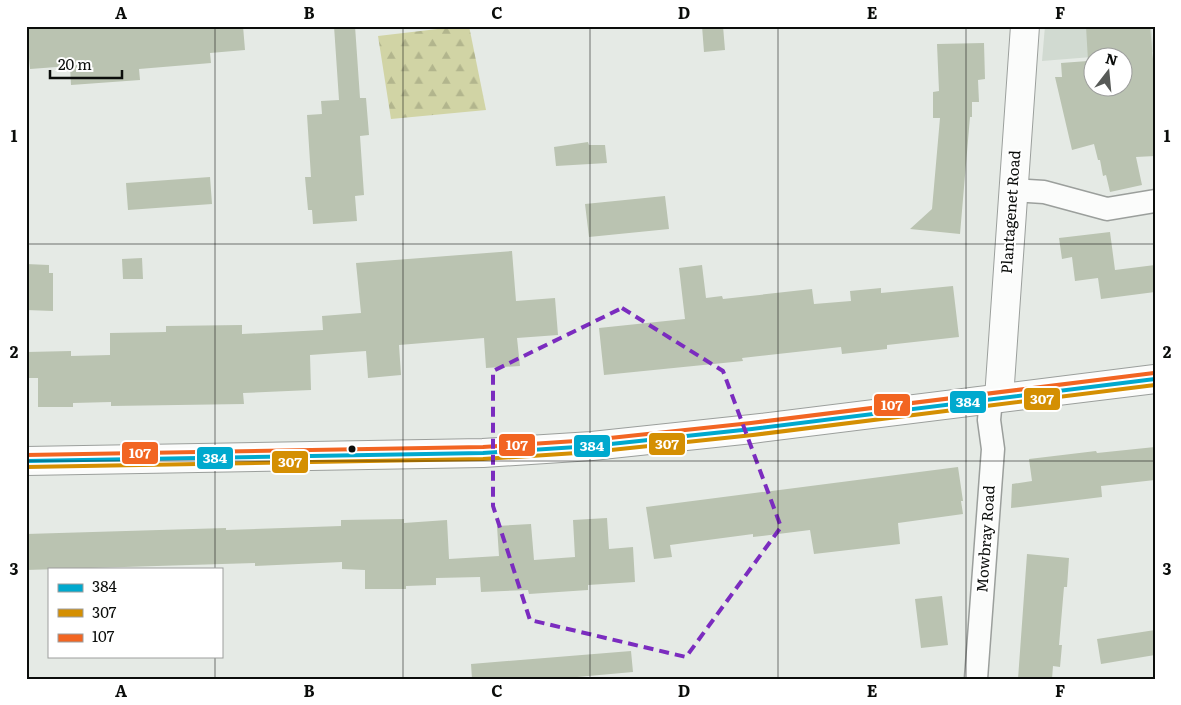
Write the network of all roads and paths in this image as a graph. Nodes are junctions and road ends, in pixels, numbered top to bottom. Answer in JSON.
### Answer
{"nodes":[{"id":1,"x":1025,"y":26,"type":"edge"},
{"id":2,"x":1012,"y":190,"type":"junction"},
{"id":3,"x":1155,"y":201,"type":"edge"},
{"id":4,"x":1155,"y":378,"type":"edge"},
{"id":5,"x":995,"y":398,"type":"junction"},
{"id":6,"x":26,"y":461,"type":"edge"},
{"id":7,"x":976,"y":679,"type":"edge"}],
"edges":[{"from":1,"to":2,"type":"main road","name":"Plantagenet Road"},
{"from":2,"to":3,"type":"street"},
{"from":2,"to":5,"type":"main road","name":"Plantagenet Road"},
{"from":4,"to":5,"type":"main road"},
{"from":5,"to":6,"type":"main road"},
{"from":5,"to":7,"type":"street","name":"Mowbray Road"}]}
